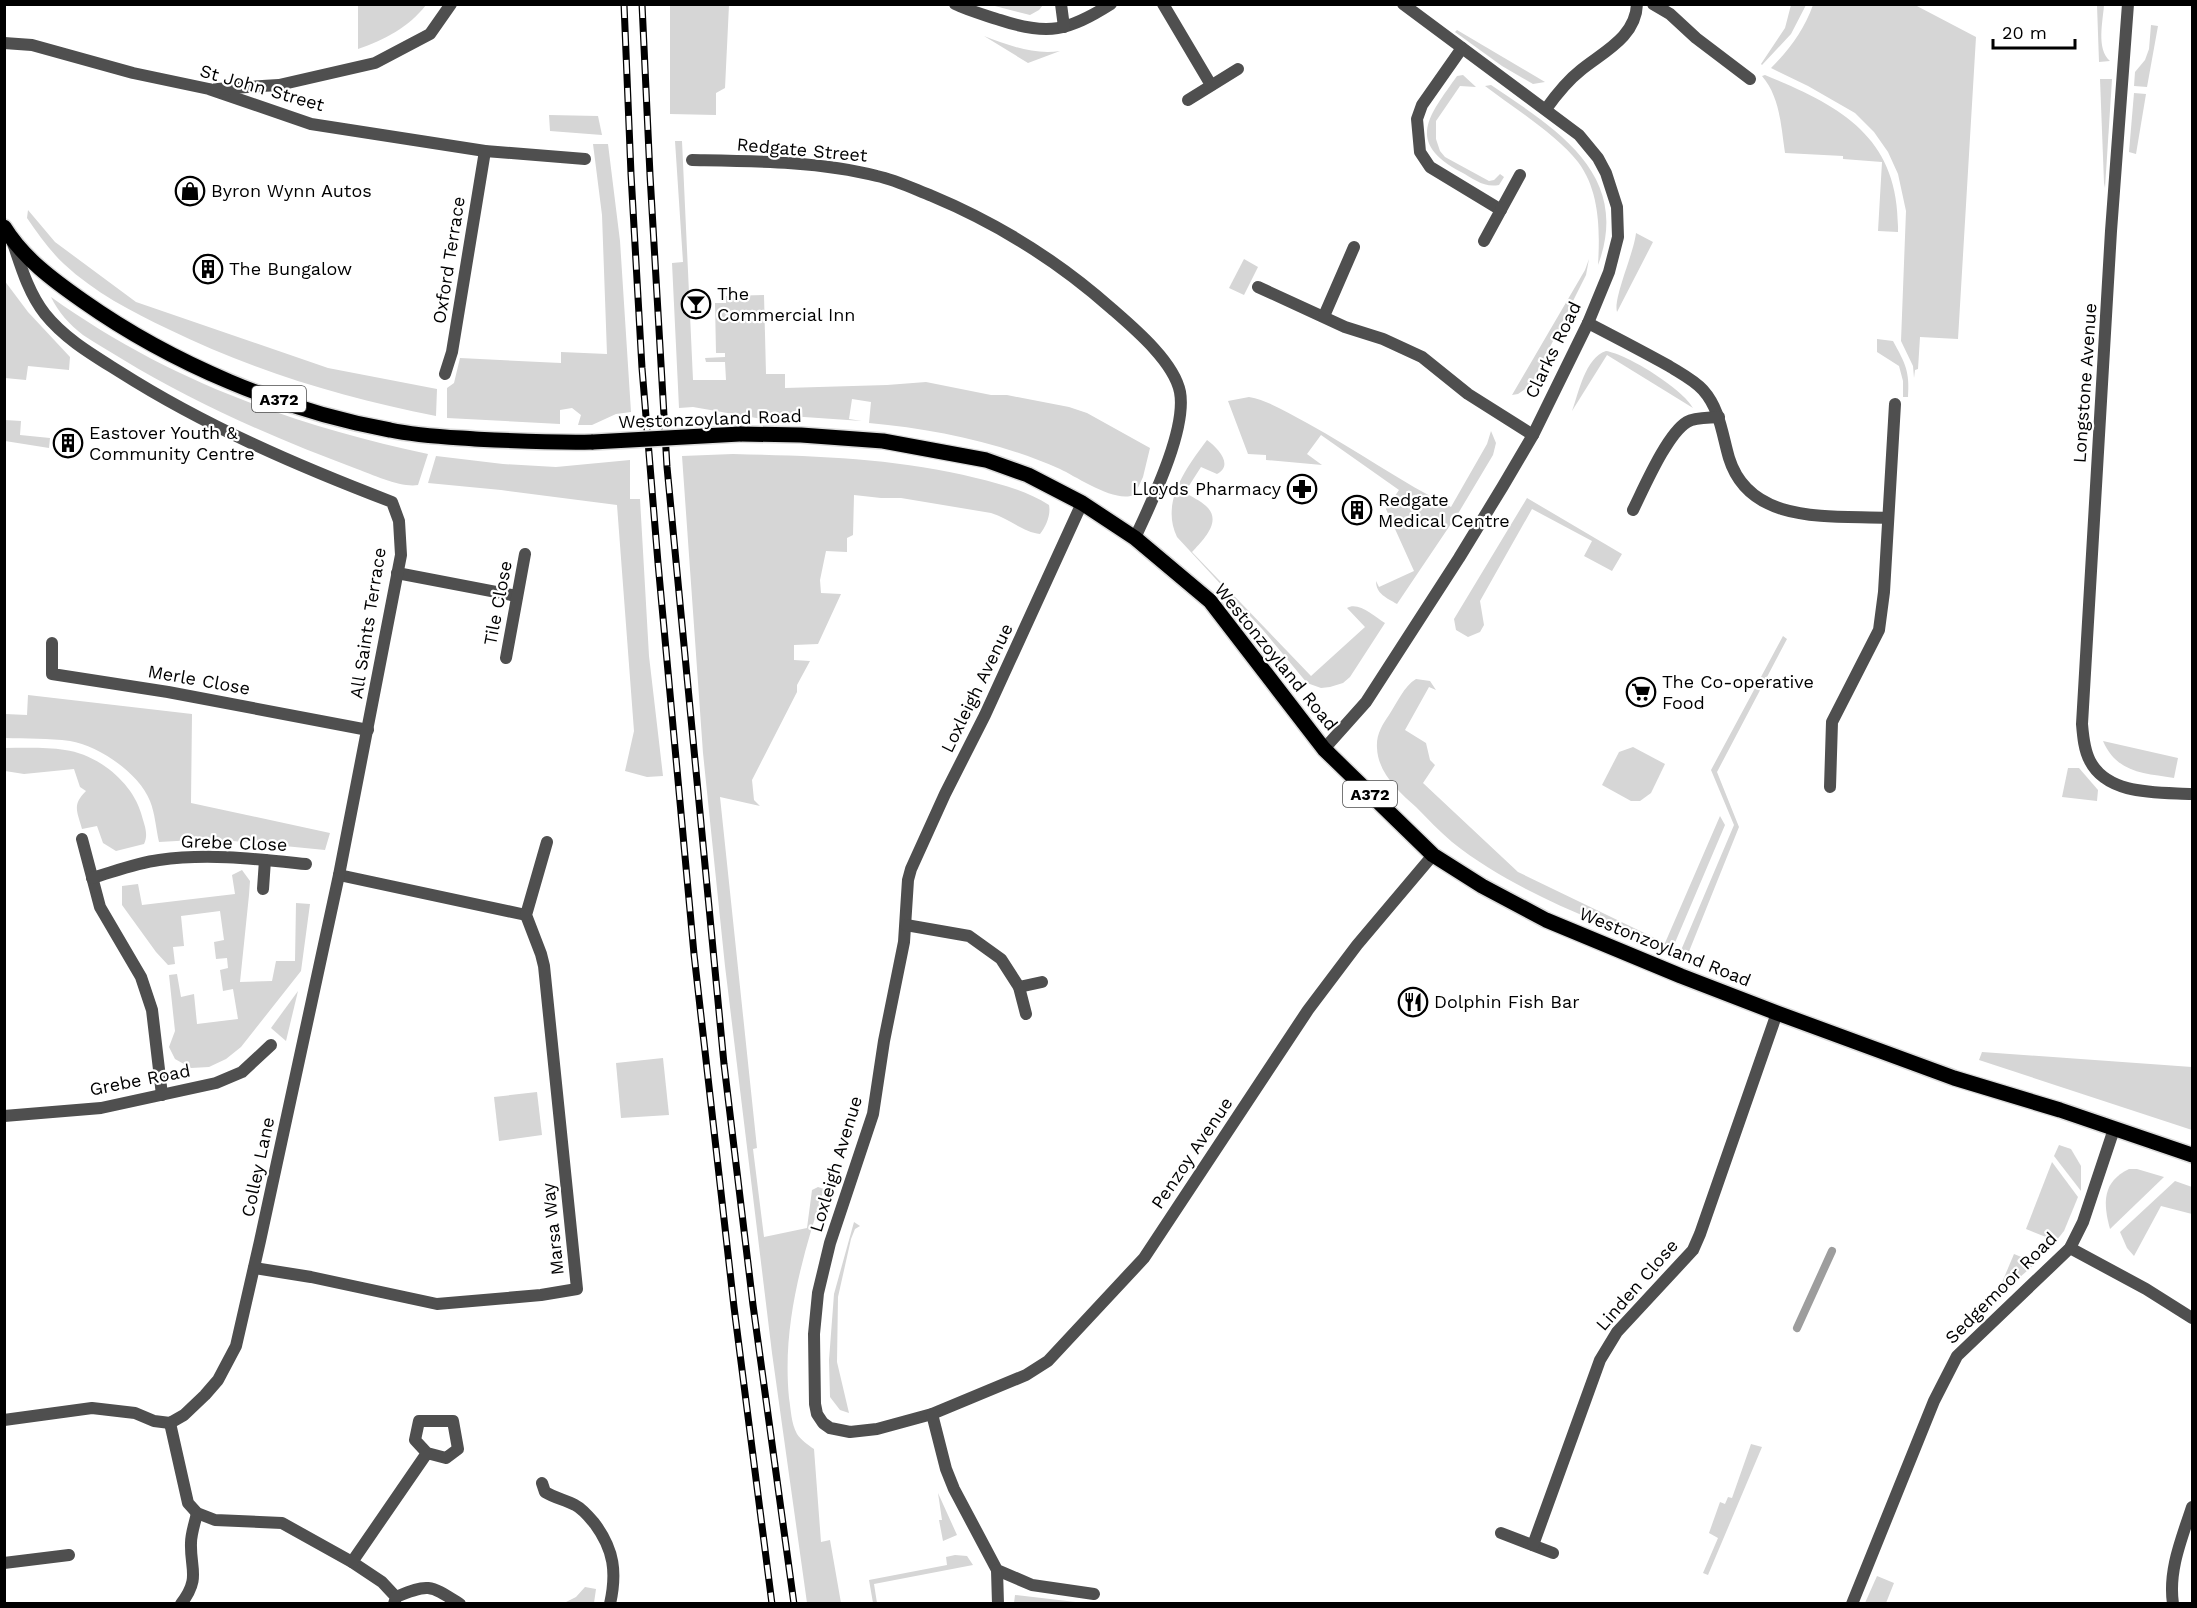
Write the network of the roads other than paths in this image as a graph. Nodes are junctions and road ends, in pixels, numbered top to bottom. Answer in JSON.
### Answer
{"nodes":[{"id":1,"x":451,"y":4,"type":"edge"},
{"id":2,"x":955,"y":4,"type":"edge"},
{"id":3,"x":1060,"y":4,"type":"edge"},
{"id":4,"x":1111,"y":4,"type":"edge"},
{"id":5,"x":1163,"y":4,"type":"edge"},
{"id":6,"x":1403,"y":4,"type":"edge"},
{"id":7,"x":1637,"y":4,"type":"edge"},
{"id":8,"x":1653,"y":4,"type":"edge"},
{"id":9,"x":2128,"y":4,"type":"edge"},
{"id":10,"x":1064,"y":27,"type":"junction"},
{"id":11,"x":4,"y":43,"type":"edge"},
{"id":12,"x":1462,"y":48,"type":"junction"},
{"id":13,"x":1238,"y":69,"type":"dead end"},
{"id":14,"x":1750,"y":79,"type":"dead end"},
{"id":15,"x":1211,"y":85,"type":"junction"},
{"id":16,"x":209,"y":89,"type":"junction"},
{"id":17,"x":1188,"y":100,"type":"dead end"},
{"id":18,"x":1546,"y":109,"type":"junction"},
{"id":19,"x":485,"y":151,"type":"junction"},
{"id":20,"x":585,"y":159,"type":"dead end"},
{"id":21,"x":692,"y":160,"type":"dead end"},
{"id":22,"x":1520,"y":175,"type":"dead end"},
{"id":23,"x":1501,"y":210,"type":"junction"},
{"id":24,"x":7,"y":231,"type":"edge"},
{"id":25,"x":1484,"y":242,"type":"dead end"},
{"id":26,"x":1354,"y":247,"type":"dead end"},
{"id":27,"x":1258,"y":287,"type":"dead end"},
{"id":28,"x":1324,"y":316,"type":"junction"},
{"id":29,"x":1588,"y":323,"type":"junction"},
{"id":30,"x":445,"y":374,"type":"dead end"},
{"id":31,"x":1895,"y":404,"type":"dead end"},
{"id":32,"x":1719,"y":417,"type":"junction"},
{"id":33,"x":1533,"y":435,"type":"junction"},
{"id":34,"x":1082,"y":503,"type":"junction"},
{"id":35,"x":1633,"y":510,"type":"dead end"},
{"id":36,"x":1888,"y":518,"type":"junction"},
{"id":37,"x":1136,"y":538,"type":"junction"},
{"id":38,"x":525,"y":554,"type":"dead end"},
{"id":39,"x":398,"y":573,"type":"junction"},
{"id":40,"x":518,"y":596,"type":"junction"},
{"id":41,"x":52,"y":643,"type":"dead end"},
{"id":42,"x":506,"y":658,"type":"dead end"},
{"id":43,"x":368,"y":730,"type":"junction"},
{"id":44,"x":1324,"y":749,"type":"junction"},
{"id":45,"x":1830,"y":787,"type":"dead end"},
{"id":46,"x":2193,"y":794,"type":"edge"},
{"id":47,"x":82,"y":839,"type":"dead end"},
{"id":48,"x":547,"y":842,"type":"dead end"},
{"id":49,"x":1434,"y":855,"type":"junction"},
{"id":50,"x":266,"y":860,"type":"junction"},
{"id":51,"x":306,"y":864,"type":"dead end"},
{"id":52,"x":339,"y":875,"type":"junction"},
{"id":53,"x":92,"y":878,"type":"junction"},
{"id":54,"x":263,"y":889,"type":"dead end"},
{"id":55,"x":526,"y":915,"type":"junction"},
{"id":56,"x":906,"y":925,"type":"junction"},
{"id":57,"x":1042,"y":982,"type":"dead end"},
{"id":58,"x":1019,"y":987,"type":"junction"},
{"id":59,"x":1777,"y":1013,"type":"junction"},
{"id":60,"x":1026,"y":1014,"type":"dead end"},
{"id":61,"x":271,"y":1045,"type":"dead end"},
{"id":62,"x":162,"y":1095,"type":"junction"},
{"id":63,"x":4,"y":1116,"type":"edge"},
{"id":64,"x":2114,"y":1128,"type":"junction"},
{"id":65,"x":2193,"y":1155,"type":"edge"},
{"id":66,"x":2070,"y":1248,"type":"junction"},
{"id":67,"x":254,"y":1268,"type":"junction"},
{"id":68,"x":2193,"y":1318,"type":"edge"},
{"id":69,"x":817,"y":1414,"type":"joint"},
{"id":70,"x":932,"y":1414,"type":"junction"},
{"id":71,"x":4,"y":1420,"type":"edge"},
{"id":72,"x":170,"y":1423,"type":"junction"},
{"id":73,"x":427,"y":1453,"type":"dead end"},
{"id":74,"x":542,"y":1483,"type":"dead end"},
{"id":75,"x":2193,"y":1507,"type":"edge"},
{"id":76,"x":197,"y":1513,"type":"junction"},
{"id":77,"x":1501,"y":1533,"type":"dead end"},
{"id":78,"x":1533,"y":1545,"type":"junction"},
{"id":79,"x":1553,"y":1553,"type":"dead end"},
{"id":80,"x":69,"y":1555,"type":"dead end"},
{"id":81,"x":352,"y":1562,"type":"junction"},
{"id":82,"x":4,"y":1563,"type":"edge"},
{"id":83,"x":997,"y":1570,"type":"junction"},
{"id":84,"x":1094,"y":1594,"type":"dead end"},
{"id":85,"x":395,"y":1600,"type":"edge"},
{"id":86,"x":181,"y":1604,"type":"edge"},
{"id":87,"x":460,"y":1604,"type":"edge"},
{"id":88,"x":610,"y":1604,"type":"edge"},
{"id":89,"x":998,"y":1604,"type":"edge"},
{"id":90,"x":1852,"y":1604,"type":"edge"},
{"id":91,"x":2173,"y":1604,"type":"edge"}],
"edges":[{"from":1,"to":16,"type":"street"},
{"from":2,"to":10,"type":"street"},
{"from":3,"to":10,"type":"street"},
{"from":4,"to":10,"type":"street"},
{"from":5,"to":15,"type":"street"},
{"from":6,"to":12,"type":"street","name":"Clarks Road"},
{"from":7,"to":18,"type":"street"},
{"from":8,"to":14,"type":"street"},
{"from":9,"to":46,"type":"street","name":"Longstone Avenue"},
{"from":11,"to":16,"type":"street","name":"St John Street"},
{"from":12,"to":18,"type":"street","name":"Clarks Road"},
{"from":12,"to":23,"type":"street"},
{"from":13,"to":15,"type":"street"},
{"from":15,"to":17,"type":"street"},
{"from":16,"to":19,"type":"street","name":"St John Street"},
{"from":18,"to":29,"type":"street","name":"Clarks Road"},
{"from":19,"to":20,"type":"street","name":"St John Street"},
{"from":19,"to":30,"type":"street","name":"Oxford Terrace"},
{"from":21,"to":37,"type":"street","name":"Redgate Street"},
{"from":22,"to":23,"type":"street"},
{"from":23,"to":25,"type":"street"},
{"from":24,"to":34,"type":"main road","name":"Westonzoyland Road","number":"A372","bridge":true},
{"from":24,"to":39,"type":"street","name":"All Saints Terrace"},
{"from":26,"to":28,"type":"street"},
{"from":27,"to":28,"type":"street"},
{"from":28,"to":33,"type":"street"},
{"from":29,"to":32,"type":"street"},
{"from":29,"to":33,"type":"street","name":"Clarks Road"},
{"from":31,"to":36,"type":"street"},
{"from":32,"to":35,"type":"street"},
{"from":32,"to":36,"type":"street"},
{"from":33,"to":44,"type":"street","name":"Clarks Road"},
{"from":34,"to":37,"type":"main road","name":"Westonzoyland Road","number":"A372"},
{"from":34,"to":56,"type":"street","name":"Loxleigh Avenue"},
{"from":36,"to":45,"type":"street"},
{"from":37,"to":44,"type":"main road","name":"Westonzoyland Road","number":"A372"},
{"from":38,"to":40,"type":"street","name":"Tile Close"},
{"from":39,"to":40,"type":"street"},
{"from":39,"to":43,"type":"street","name":"All Saints Terrace"},
{"from":40,"to":42,"type":"street","name":"Tile Close"},
{"from":41,"to":43,"type":"street","name":"Merle Close"},
{"from":43,"to":52,"type":"street","name":"Colley Lane"},
{"from":44,"to":49,"type":"main road","name":"Westonzoyland Road","number":"A372"},
{"from":47,"to":53,"type":"street"},
{"from":48,"to":55,"type":"street"},
{"from":49,"to":59,"type":"main road","name":"Westonzoyland Road","number":"A372"},
{"from":49,"to":70,"type":"street","name":"Penzoy Avenue"},
{"from":50,"to":51,"type":"street","name":"Grebe Close"},
{"from":50,"to":53,"type":"street","name":"Grebe Close"},
{"from":50,"to":54,"type":"street"},
{"from":52,"to":55,"type":"street"},
{"from":52,"to":67,"type":"street","name":"Colley Lane"},
{"from":53,"to":62,"type":"street"},
{"from":55,"to":67,"type":"street","name":"Marsa Way"},
{"from":56,"to":58,"type":"street"},
{"from":56,"to":69,"type":"street","name":"Loxleigh Avenue"},
{"from":57,"to":58,"type":"street"},
{"from":58,"to":60,"type":"street"},
{"from":59,"to":64,"type":"main road","name":"Westonzoyland Road","number":"A372"},
{"from":59,"to":78,"type":"street","name":"Linden Close"},
{"from":61,"to":62,"type":"street","name":"Grebe Road"},
{"from":62,"to":63,"type":"street","name":"Grebe Road"},
{"from":64,"to":65,"type":"main road","name":"Westonzoyland Road","number":"A372"},
{"from":64,"to":66,"type":"street","name":"Sedgemoor Road"},
{"from":66,"to":68,"type":"street"},
{"from":66,"to":90,"type":"street","name":"Sedgemoor Road"},
{"from":67,"to":72,"type":"street","name":"Colley Lane"},
{"from":69,"to":70,"type":"street","name":"Penzoy Avenue"},
{"from":70,"to":83,"type":"street"},
{"from":71,"to":72,"type":"street"},
{"from":72,"to":76,"type":"street"},
{"from":73,"to":81,"type":"street"},
{"from":74,"to":88,"type":"street"},
{"from":75,"to":91,"type":"street"},
{"from":76,"to":81,"type":"street"},
{"from":76,"to":86,"type":"street"},
{"from":77,"to":78,"type":"street"},
{"from":78,"to":79,"type":"street"},
{"from":80,"to":82,"type":"street"},
{"from":81,"to":85,"type":"street"},
{"from":83,"to":84,"type":"street"},
{"from":83,"to":89,"type":"street"},
{"from":85,"to":87,"type":"street"}]}
